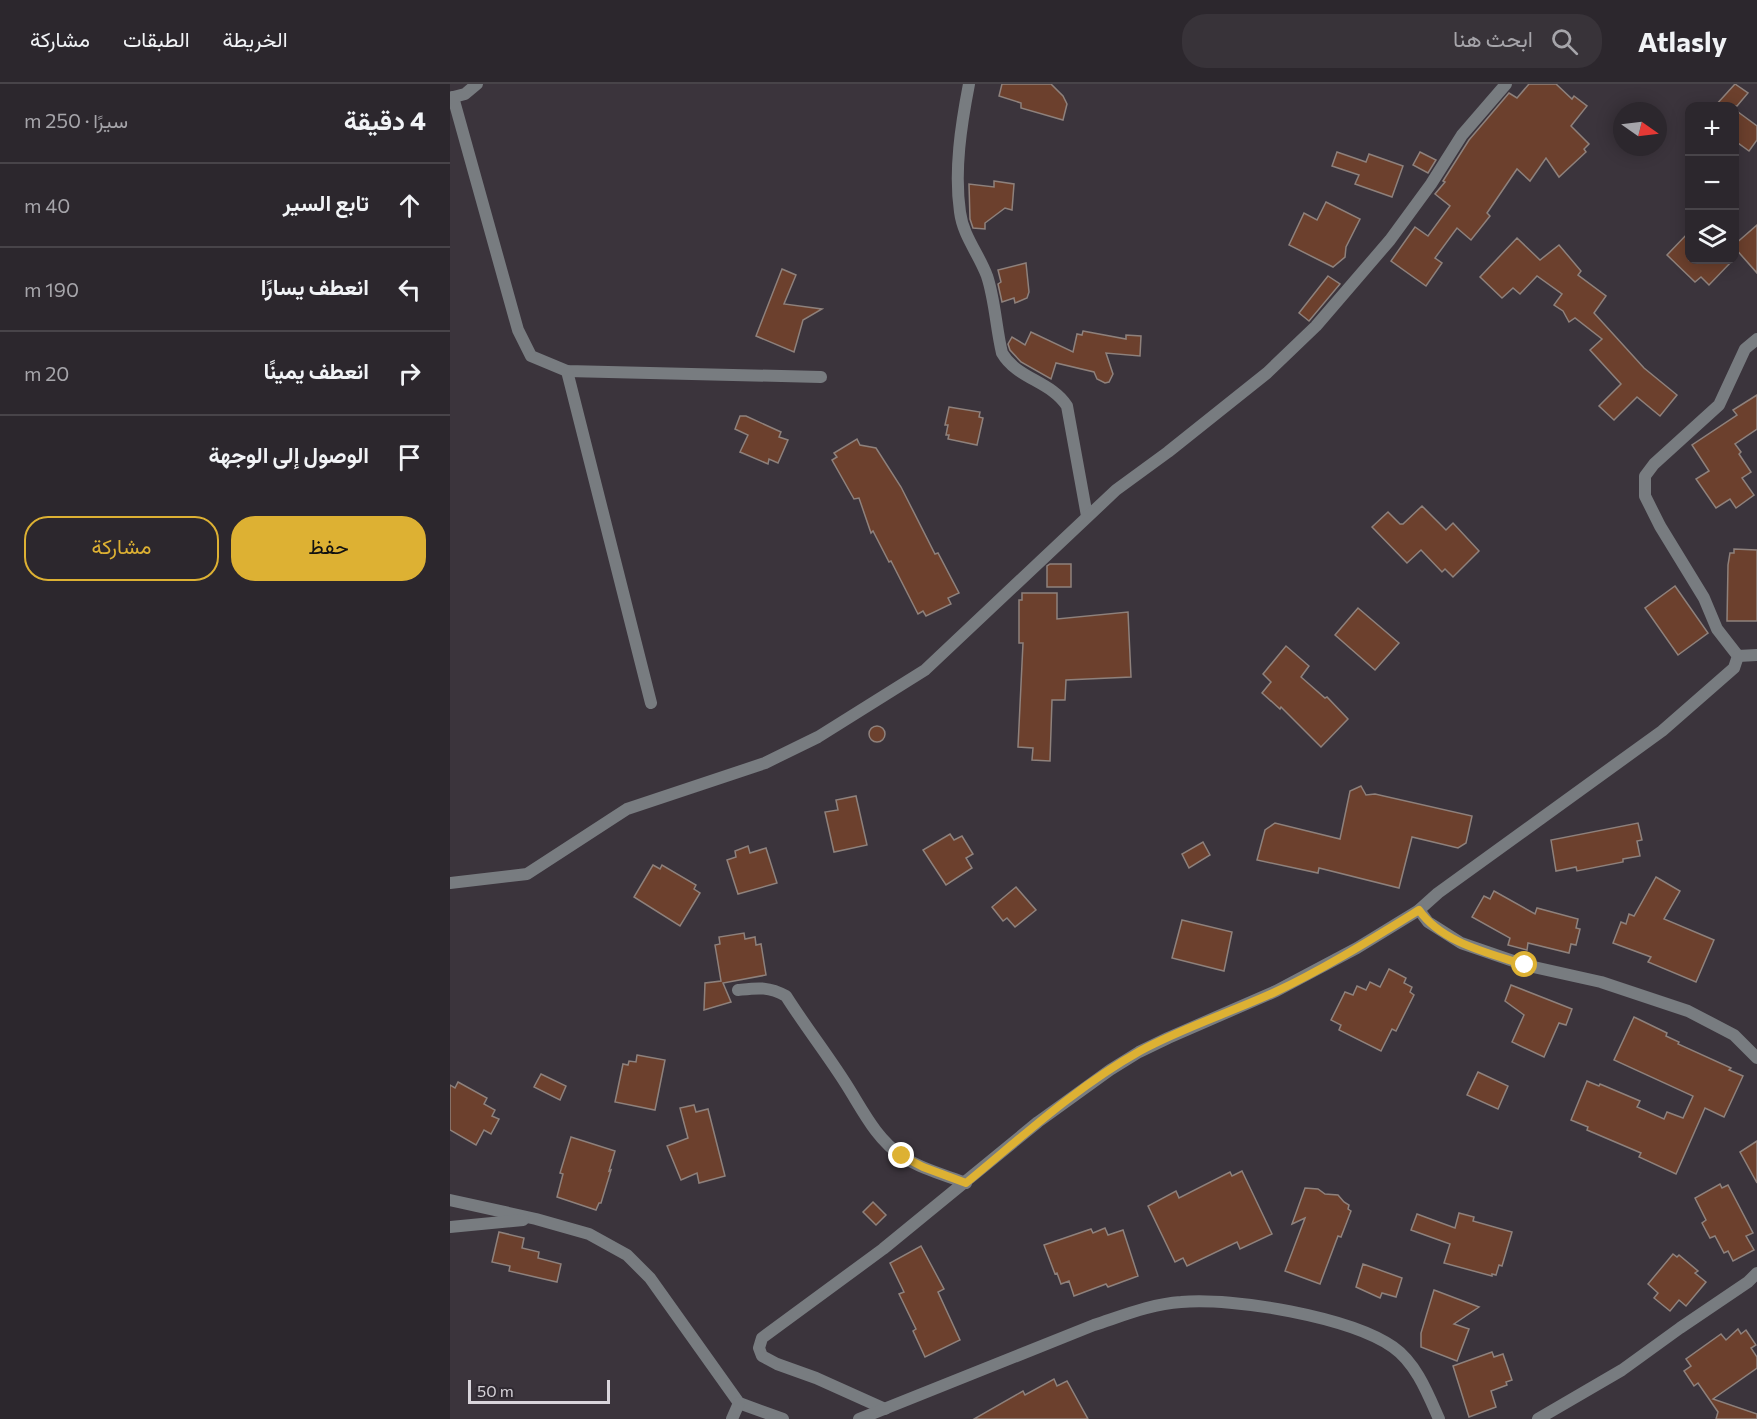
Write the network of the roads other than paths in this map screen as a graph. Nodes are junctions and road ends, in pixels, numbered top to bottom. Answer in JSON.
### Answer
{"nodes":[{"id":1,"x":477,"y":84,"type":"edge"},
{"id":2,"x":969,"y":84,"type":"edge"},
{"id":3,"x":1506,"y":84,"type":"edge"},
{"id":4,"x":451,"y":98,"type":"edge"},
{"id":5,"x":1757,"y":339,"type":"edge"},
{"id":6,"x":567,"y":371,"type":"junction"},
{"id":7,"x":821,"y":377,"type":"dead end"},
{"id":8,"x":1088,"y":516,"type":"junction"},
{"id":9,"x":1757,"y":655,"type":"edge"},
{"id":10,"x":1737,"y":656,"type":"junction"},
{"id":11,"x":651,"y":704,"type":"dead end"},
{"id":12,"x":450,"y":883,"type":"edge"},
{"id":13,"x":1419,"y":910,"type":"junction"},
{"id":14,"x":738,"y":990,"type":"dead end"},
{"id":15,"x":1757,"y":1058,"type":"edge"},
{"id":16,"x":966,"y":1183,"type":"junction"},
{"id":17,"x":450,"y":1200,"type":"edge"},
{"id":18,"x":536,"y":1219,"type":"junction"},
{"id":19,"x":450,"y":1227,"type":"edge"},
{"id":20,"x":1757,"y":1273,"type":"edge"},
{"id":21,"x":739,"y":1403,"type":"junction"},
{"id":22,"x":885,"y":1409,"type":"junction"},
{"id":23,"x":732,"y":1419,"type":"edge"},
{"id":24,"x":783,"y":1419,"type":"edge"},
{"id":25,"x":859,"y":1419,"type":"edge"},
{"id":26,"x":1439,"y":1419,"type":"edge"},
{"id":27,"x":1538,"y":1419,"type":"edge"}],
"edges":[{"from":1,"to":4,"type":"street"},
{"from":2,"to":8,"type":"street"},
{"from":3,"to":8,"type":"street"},
{"from":4,"to":6,"type":"street"},
{"from":5,"to":10,"type":"street"},
{"from":6,"to":7,"type":"street"},
{"from":6,"to":11,"type":"street"},
{"from":8,"to":12,"type":"street"},
{"from":9,"to":10,"type":"street"},
{"from":10,"to":13,"type":"street"},
{"from":13,"to":15,"type":"street"},
{"from":13,"to":16,"type":"street"},
{"from":14,"to":16,"type":"street"},
{"from":16,"to":22,"type":"street"},
{"from":17,"to":18,"type":"street"},
{"from":18,"to":19,"type":"street"},
{"from":18,"to":21,"type":"street"},
{"from":20,"to":27,"type":"street"},
{"from":21,"to":23,"type":"street"},
{"from":21,"to":24,"type":"street"},
{"from":22,"to":25,"type":"street"},
{"from":22,"to":26,"type":"street"}]}
